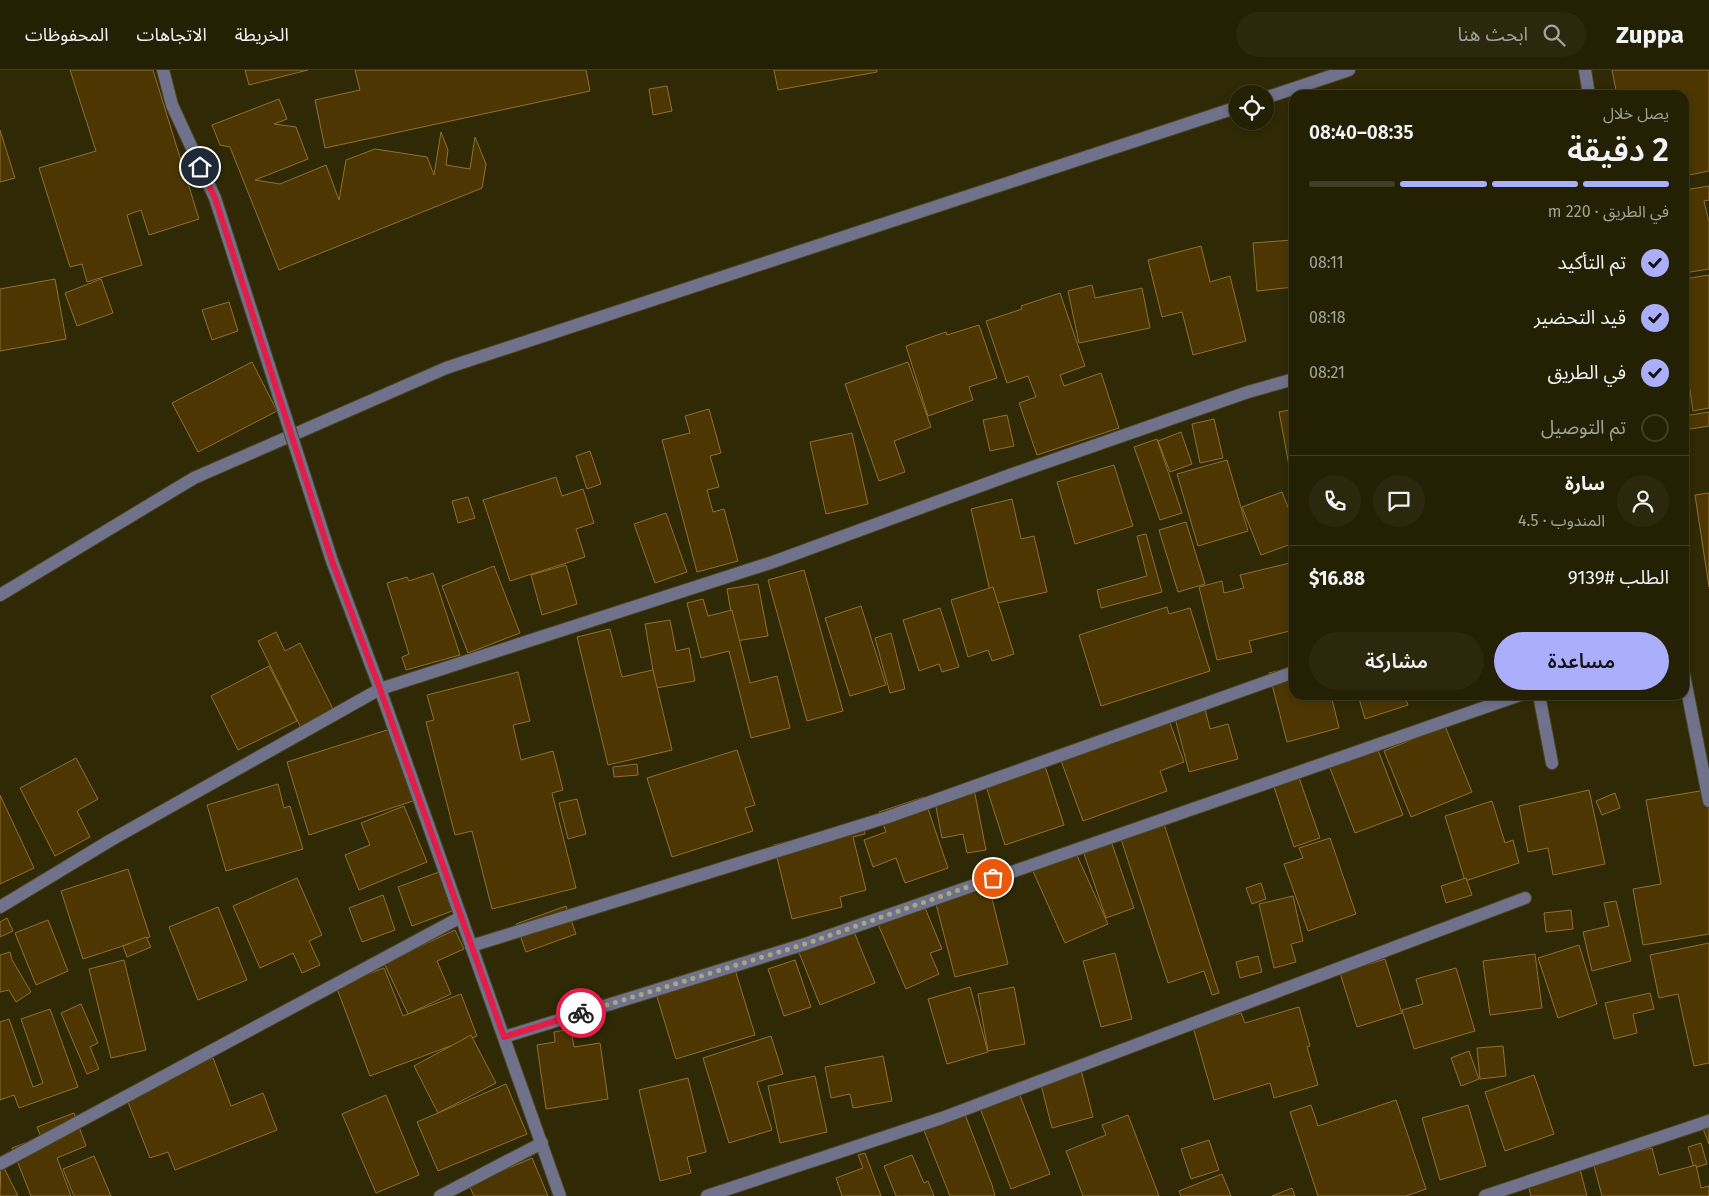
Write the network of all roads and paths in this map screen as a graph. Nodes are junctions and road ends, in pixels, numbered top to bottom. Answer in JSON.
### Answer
{"nodes":[{"id":1,"x":163,"y":70,"type":"edge"},
{"id":2,"x":1349,"y":70,"type":"edge"},
{"id":3,"x":1585,"y":70,"type":"edge"},
{"id":4,"x":1588,"y":90,"type":"edge"},
{"id":5,"x":1274,"y":95,"type":"edge"},
{"id":6,"x":1229,"y":110,"type":"edge"},
{"id":7,"x":1289,"y":380,"type":"edge"},
{"id":8,"x":0,"y":596,"type":"edge"},
{"id":9,"x":1289,"y":674,"type":"edge"},
{"id":10,"x":380,"y":689,"type":"junction"},
{"id":11,"x":1689,"y":699,"type":"edge"},
{"id":12,"x":1506,"y":700,"type":"edge"},
{"id":13,"x":1540,"y":700,"type":"edge"},
{"id":14,"x":1552,"y":762,"type":"dead end"},
{"id":15,"x":1709,"y":801,"type":"edge"},
{"id":16,"x":1525,"y":898,"type":"dead end"},
{"id":17,"x":0,"y":907,"type":"edge"},
{"id":18,"x":460,"y":917,"type":"junction"},
{"id":19,"x":471,"y":946,"type":"junction"},
{"id":20,"x":504,"y":1037,"type":"junction"},
{"id":21,"x":1709,"y":1121,"type":"edge"},
{"id":22,"x":542,"y":1143,"type":"junction"},
{"id":23,"x":0,"y":1164,"type":"edge"},
{"id":24,"x":440,"y":1196,"type":"edge"},
{"id":25,"x":560,"y":1196,"type":"edge"},
{"id":26,"x":707,"y":1196,"type":"edge"},
{"id":27,"x":1485,"y":1196,"type":"edge"}],
"edges":[{"from":1,"to":10,"type":"street","bridge":true},
{"from":2,"to":5,"type":"street"},
{"from":3,"to":4,"type":"street"},
{"from":6,"to":8,"type":"street"},
{"from":7,"to":10,"type":"street"},
{"from":9,"to":19,"type":"street"},
{"from":10,"to":17,"type":"street"},
{"from":10,"to":18,"type":"street"},
{"from":11,"to":15,"type":"street"},
{"from":12,"to":20,"type":"street"},
{"from":13,"to":14,"type":"street"},
{"from":16,"to":26,"type":"street"},
{"from":18,"to":19,"type":"street"},
{"from":18,"to":23,"type":"street"},
{"from":19,"to":20,"type":"street"},
{"from":20,"to":22,"type":"street"},
{"from":21,"to":27,"type":"street"},
{"from":22,"to":24,"type":"street"},
{"from":22,"to":25,"type":"street"}]}
